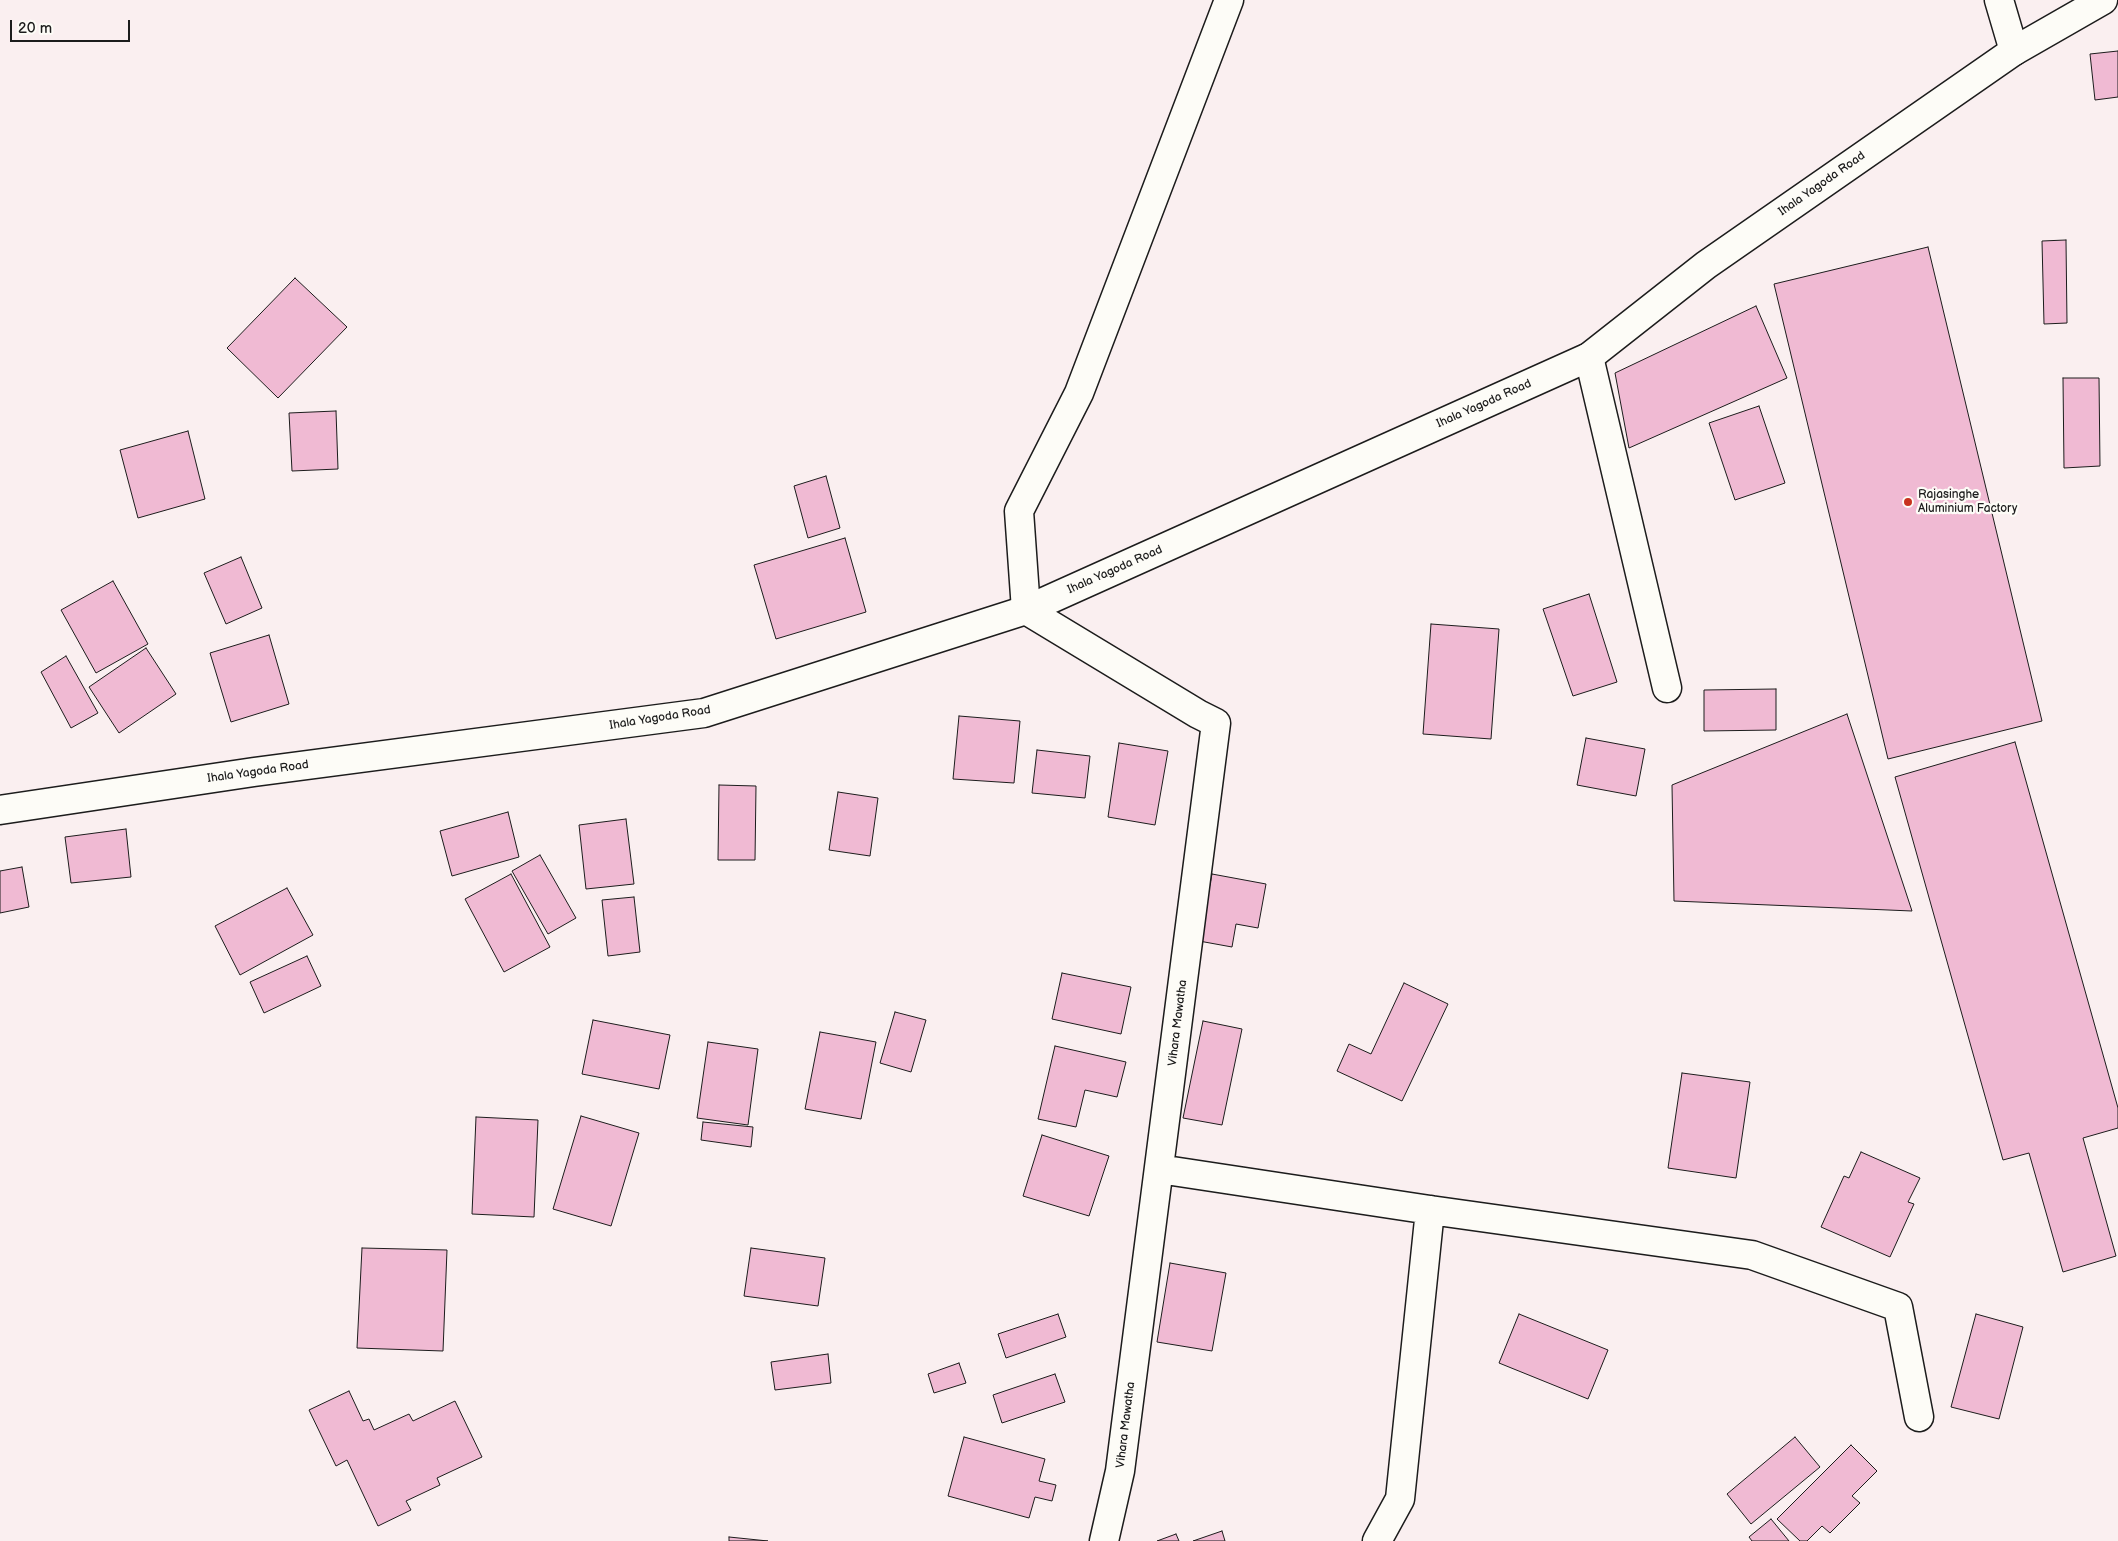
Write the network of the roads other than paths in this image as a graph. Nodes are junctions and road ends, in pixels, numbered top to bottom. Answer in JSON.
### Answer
{"nodes":[{"id":1,"x":1229,"y":0,"type":"edge"},
{"id":2,"x":1999,"y":0,"type":"edge"},
{"id":3,"x":2103,"y":0,"type":"edge"},
{"id":4,"x":2014,"y":51,"type":"junction"},
{"id":5,"x":1589,"y":357,"type":"junction"},
{"id":6,"x":1026,"y":610,"type":"junction"},
{"id":7,"x":1667,"y":688,"type":"dead end"},
{"id":8,"x":0,"y":810,"type":"edge"},
{"id":9,"x":1159,"y":1169,"type":"junction"},
{"id":10,"x":1430,"y":1210,"type":"junction"},
{"id":11,"x":1919,"y":1417,"type":"dead end"},
{"id":12,"x":1104,"y":1541,"type":"edge"},
{"id":13,"x":1377,"y":1541,"type":"edge"}],
"edges":[{"from":1,"to":6,"type":"street"},
{"from":2,"to":4,"type":"street"},
{"from":3,"to":4,"type":"street","name":"Ihala Yagoda Road"},
{"from":4,"to":5,"type":"street","name":"Ihala Yagoda Road"},
{"from":5,"to":6,"type":"street","name":"Ihala Yagoda Road"},
{"from":5,"to":7,"type":"street"},
{"from":6,"to":8,"type":"street","name":"Ihala Yagoda Road"},
{"from":6,"to":9,"type":"street","name":"Vihara Mawatha"},
{"from":9,"to":10,"type":"street"},
{"from":9,"to":12,"type":"street","name":"Vihara Mawatha"},
{"from":10,"to":11,"type":"street"},
{"from":10,"to":13,"type":"street"}]}
